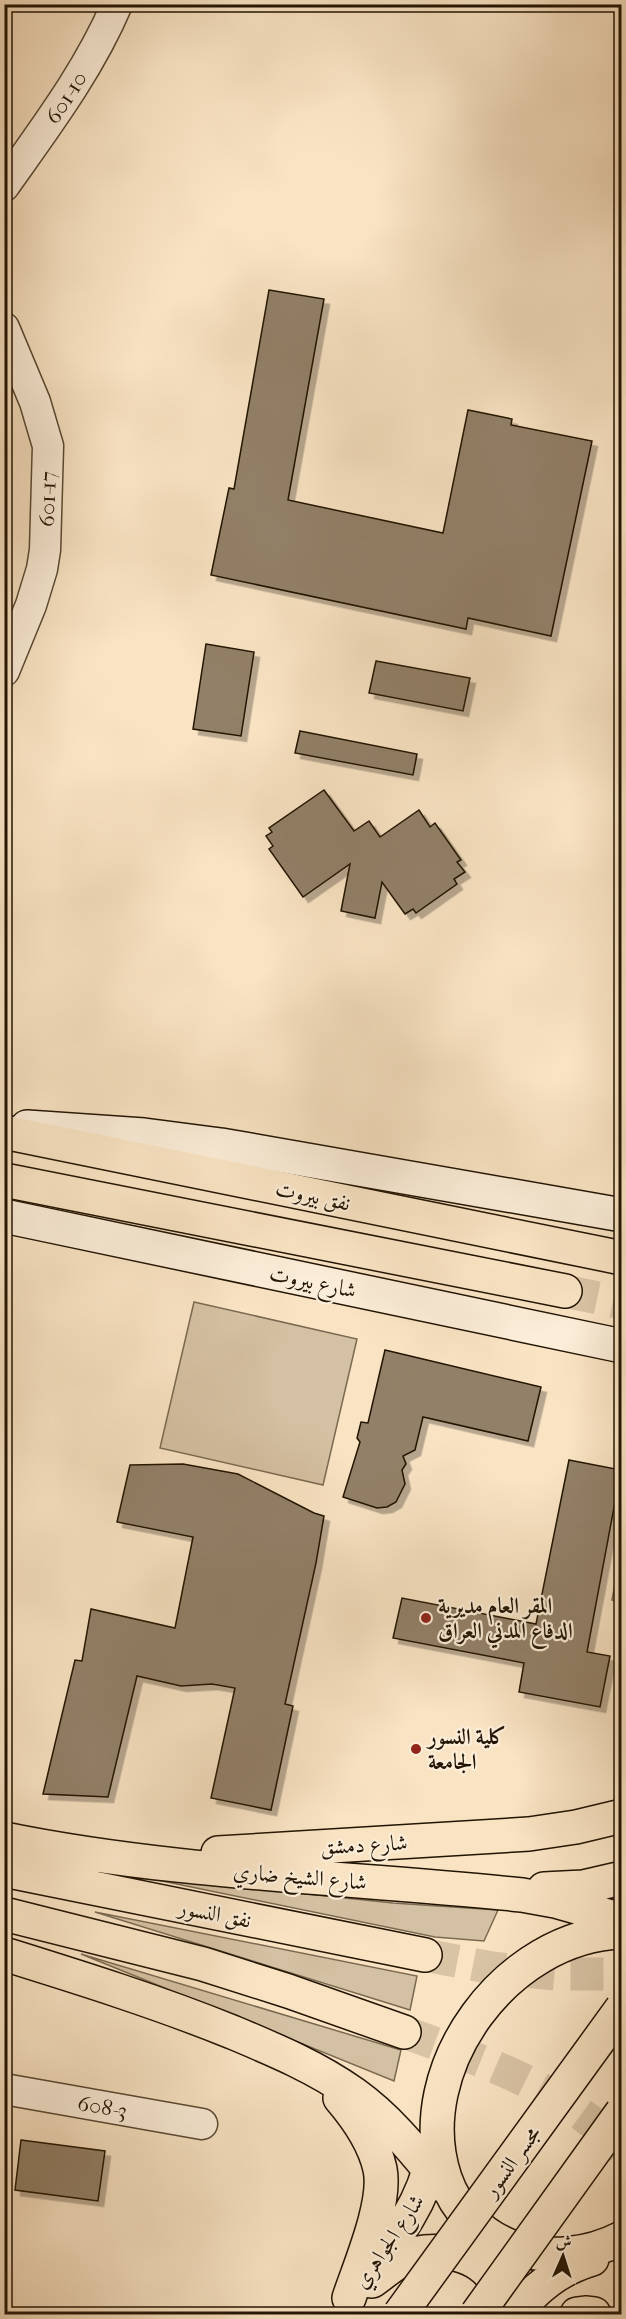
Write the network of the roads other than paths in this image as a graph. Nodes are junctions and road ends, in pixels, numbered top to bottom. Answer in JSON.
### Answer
{"nodes":[{"id":1,"x":117,"y":4,"type":"edge"},
{"id":2,"x":4,"y":186,"type":"edge"},
{"id":3,"x":4,"y":328,"type":"edge"},
{"id":4,"x":4,"y":671,"type":"edge"},
{"id":5,"x":4,"y":1126,"type":"edge"},
{"id":6,"x":4,"y":1132,"type":"edge"},
{"id":7,"x":4,"y":1180,"type":"edge"},
{"id":8,"x":621,"y":1215,"type":"edge"},
{"id":9,"x":4,"y":1216,"type":"edge"},
{"id":10,"x":621,"y":1258,"type":"edge"},
{"id":11,"x":565,"y":1291,"type":"tunnel mouth"},
{"id":12,"x":621,"y":1346,"type":"edge"},
{"id":13,"x":621,"y":1816,"type":"edge"},
{"id":14,"x":4,"y":1839,"type":"edge"},
{"id":15,"x":104,"y":1856,"type":"junction"},
{"id":16,"x":4,"y":1870,"type":"edge"},
{"id":17,"x":621,"y":1878,"type":"edge"},
{"id":18,"x":465,"y":1889,"type":"junction"},
{"id":19,"x":621,"y":1890,"type":"edge"},
{"id":20,"x":4,"y":1914,"type":"edge"},
{"id":21,"x":608,"y":1916,"type":"edge"},
{"id":22,"x":621,"y":1932,"type":"edge"},
{"id":23,"x":4,"y":1954,"type":"edge"},
{"id":24,"x":425,"y":1955,"type":"tunnel mouth"},
{"id":25,"x":522,"y":1969,"type":"junction"},
{"id":26,"x":621,"y":2008,"type":"edge"},
{"id":27,"x":404,"y":2032,"type":"tunnel mouth"},
{"id":28,"x":318,"y":2071,"type":"junction"},
{"id":29,"x":4,"y":2089,"type":"edge"},
{"id":30,"x":621,"y":2112,"type":"edge"},
{"id":31,"x":202,"y":2124,"type":"dead end"},
{"id":32,"x":437,"y":2128,"type":"junction"},
{"id":33,"x":430,"y":2170,"type":"junction"},
{"id":34,"x":457,"y":2204,"type":"junction"},
{"id":35,"x":610,"y":2250,"type":"edge"},
{"id":36,"x":343,"y":2306,"type":"edge"},
{"id":37,"x":400,"y":2314,"type":"edge"},
{"id":38,"x":477,"y":2314,"type":"edge"},
{"id":39,"x":499,"y":2314,"type":"edge"},
{"id":40,"x":515,"y":2314,"type":"edge"},
{"id":41,"x":576,"y":2314,"type":"edge"},
{"id":42,"x":594,"y":2314,"type":"edge"}],
"edges":[{"from":1,"to":2,"type":"street","name":"601-10"},
{"from":3,"to":4,"type":"street","name":"601-17"},
{"from":5,"to":8,"type":"main road"},
{"from":6,"to":10,"type":"main road","name":"نفق بيروت"},
{"from":7,"to":11,"type":"main road","name":"نفق بيروت"},
{"from":9,"to":12,"type":"main road","name":"شارع بيروت"},
{"from":13,"to":15,"type":"main road","name":"شارع دمشق"},
{"from":14,"to":15,"type":"main road","name":"شارع الشيخ ضاري"},
{"from":15,"to":18,"type":"main road","name":"شارع الشيخ ضاري"},
{"from":16,"to":24,"type":"main road","name":"نفق النسور"},
{"from":17,"to":18,"type":"main road"},
{"from":18,"to":21,"type":"main road","name":"شارع الشيخ ضاري"},
{"from":19,"to":21,"type":"main road"},
{"from":20,"to":27,"type":"main road"},
{"from":21,"to":25,"type":"main road"},
{"from":22,"to":25,"type":"main road"},
{"from":23,"to":28,"type":"main road"},
{"from":25,"to":32,"type":"main road"},
{"from":26,"to":37,"type":"main road","name":"مجسر النسور","bridge":true},
{"from":28,"to":33,"type":"main road"},
{"from":28,"to":36,"type":"main road"},
{"from":29,"to":31,"type":"street","name":"608-3"},
{"from":30,"to":38,"type":"main road","bridge":true},
{"from":32,"to":33,"type":"main road","name":"شارع الجواهري"},
{"from":32,"to":34,"type":"main road"},
{"from":33,"to":34,"type":"main road"},
{"from":33,"to":36,"type":"main road","name":"شارع الجواهري"},
{"from":34,"to":35,"type":"main road"},
{"from":35,"to":40,"type":"main road"},
{"from":36,"to":39,"type":"main road"},
{"from":41,"to":42,"type":"main road"}]}
